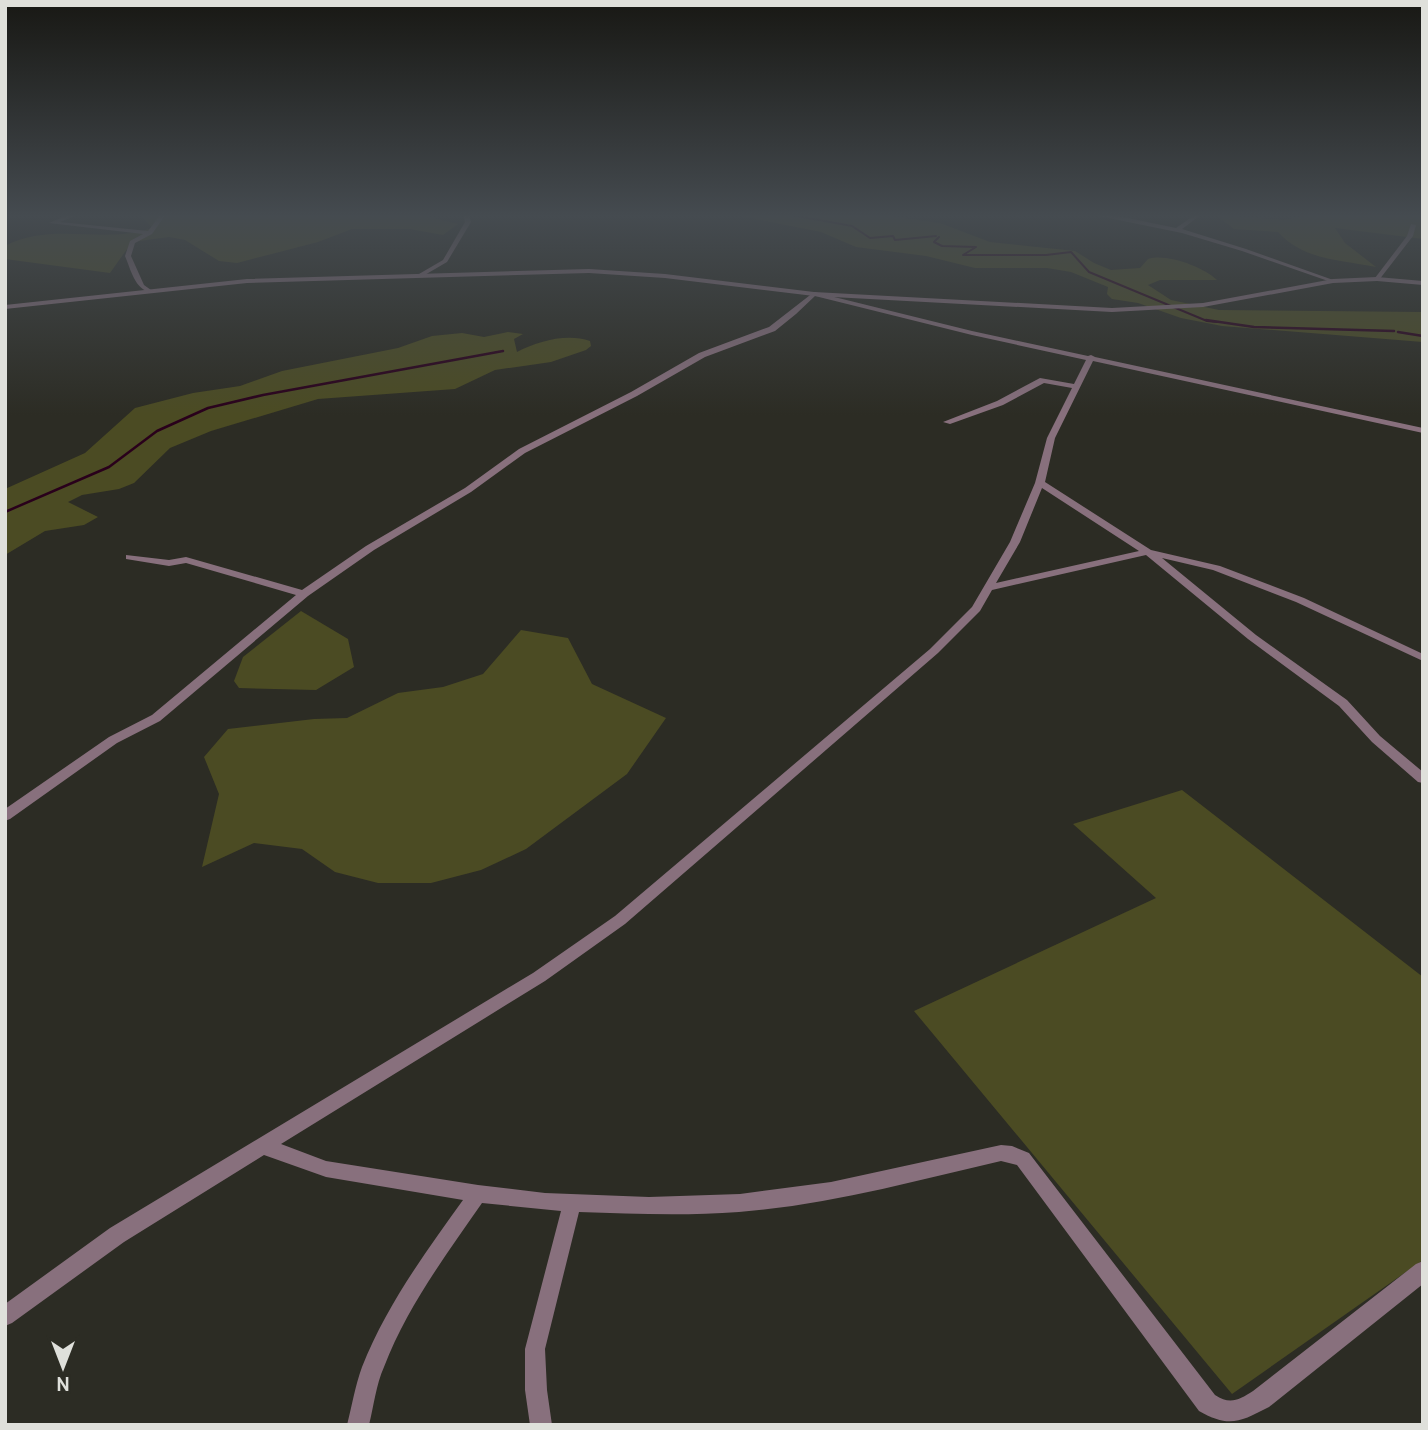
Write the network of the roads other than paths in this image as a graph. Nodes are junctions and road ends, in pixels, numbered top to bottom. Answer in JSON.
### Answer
{"nodes":[{"id":1,"x":139,"y":281,"type":"edge"},
{"id":2,"x":273,"y":281,"type":"edge"},
{"id":3,"x":704,"y":281,"type":"edge"},
{"id":4,"x":1333,"y":281,"type":"joint"},
{"id":5,"x":1339,"y":281,"type":"edge"},
{"id":6,"x":1397,"y":281,"type":"edge"},
{"id":7,"x":1423,"y":283,"type":"edge"},
{"id":8,"x":149,"y":291,"type":"junction"},
{"id":9,"x":814,"y":294,"type":"junction"},
{"id":10,"x":5,"y":306,"type":"edge"},
{"id":11,"x":1091,"y":357,"type":"junction"},
{"id":12,"x":1076,"y":387,"type":"junction"},
{"id":13,"x":947,"y":422,"type":"dead end"},
{"id":14,"x":1423,"y":431,"type":"edge"},
{"id":15,"x":1040,"y":484,"type":"junction"},
{"id":16,"x":1148,"y":552,"type":"junction"},
{"id":17,"x":130,"y":557,"type":"dead end"},
{"id":18,"x":989,"y":588,"type":"junction"},
{"id":19,"x":304,"y":594,"type":"junction"},
{"id":20,"x":1423,"y":658,"type":"edge"},
{"id":21,"x":1423,"y":779,"type":"edge"},
{"id":22,"x":5,"y":816,"type":"edge"},
{"id":23,"x":263,"y":1146,"type":"junction"},
{"id":24,"x":478,"y":1194,"type":"junction"},
{"id":25,"x":572,"y":1203,"type":"junction"},
{"id":26,"x":1423,"y":1271,"type":"edge"},
{"id":27,"x":5,"y":1316,"type":"edge"},
{"id":28,"x":358,"y":1425,"type":"edge"},
{"id":29,"x":541,"y":1425,"type":"edge"}],
"edges":[{"from":1,"to":8,"type":"street"},
{"from":2,"to":8,"type":"street"},
{"from":3,"to":9,"type":"street"},
{"from":4,"to":5,"type":"street"},
{"from":4,"to":9,"type":"street"},
{"from":6,"to":7,"type":"street"},
{"from":8,"to":10,"type":"street"},
{"from":9,"to":11,"type":"street"},
{"from":9,"to":19,"type":"street"},
{"from":11,"to":12,"type":"street"},
{"from":11,"to":14,"type":"street"},
{"from":12,"to":13,"type":"street"},
{"from":12,"to":15,"type":"street"},
{"from":15,"to":16,"type":"street"},
{"from":15,"to":18,"type":"street"},
{"from":16,"to":18,"type":"street"},
{"from":16,"to":20,"type":"street"},
{"from":16,"to":21,"type":"street"},
{"from":17,"to":19,"type":"street"},
{"from":18,"to":23,"type":"street"},
{"from":19,"to":22,"type":"street"},
{"from":23,"to":24,"type":"street"},
{"from":23,"to":27,"type":"street"},
{"from":24,"to":25,"type":"street"},
{"from":24,"to":28,"type":"street"},
{"from":25,"to":26,"type":"street"},
{"from":25,"to":29,"type":"street"}]}
